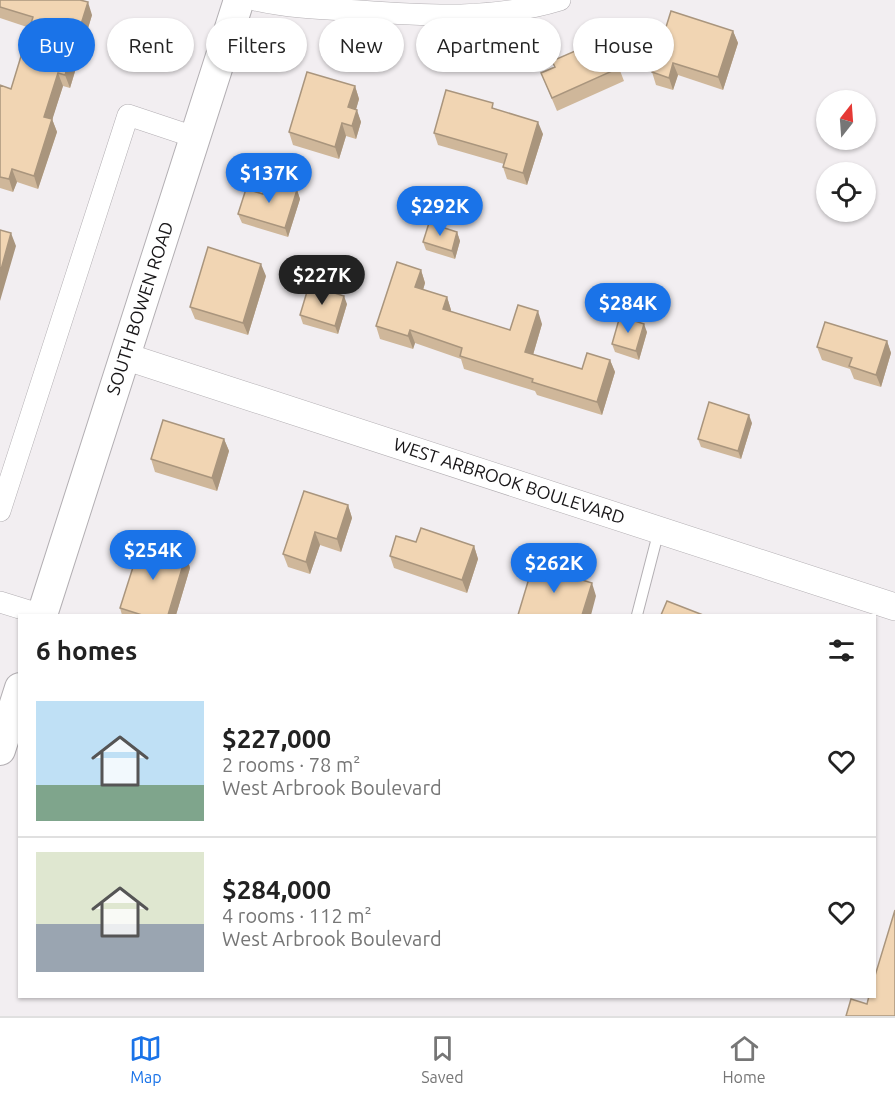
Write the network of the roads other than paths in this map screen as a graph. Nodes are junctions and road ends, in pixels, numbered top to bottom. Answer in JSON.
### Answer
{"nodes":[{"id":1,"x":239,"y":0,"type":"edge"},
{"id":2,"x":255,"y":0,"type":"edge"},
{"id":3,"x":560,"y":0,"type":"edge"},
{"id":4,"x":195,"y":137,"type":"junction"},
{"id":5,"x":124,"y":356,"type":"junction"},
{"id":6,"x":0,"y":511,"type":"edge"},
{"id":7,"x":660,"y":530,"type":"junction"},
{"id":8,"x":0,"y":602,"type":"edge"},
{"id":9,"x":895,"y":607,"type":"edge"},
{"id":10,"x":39,"y":614,"type":"edge"},
{"id":11,"x":42,"y":614,"type":"edge"},
{"id":12,"x":637,"y":614,"type":"edge"},
{"id":13,"x":18,"y":695,"type":"edge"},
{"id":14,"x":5,"y":743,"type":"edge"}],
"edges":[{"from":1,"to":4,"type":"main road","name":"SOUTH BOWEN ROAD"},
{"from":2,"to":3,"type":"street"},
{"from":4,"to":5,"type":"main road","name":"SOUTH BOWEN ROAD"},
{"from":4,"to":6,"type":"street"},
{"from":5,"to":7,"type":"street","name":"WEST ARBROOK BOULEVARD"},
{"from":5,"to":11,"type":"main road","name":"SOUTH BOWEN ROAD"},
{"from":7,"to":9,"type":"street","name":"WEST ARBROOK BOULEVARD"},
{"from":7,"to":12,"type":"lane"},
{"from":8,"to":10,"type":"street"},
{"from":13,"to":14,"type":"main road"}]}
